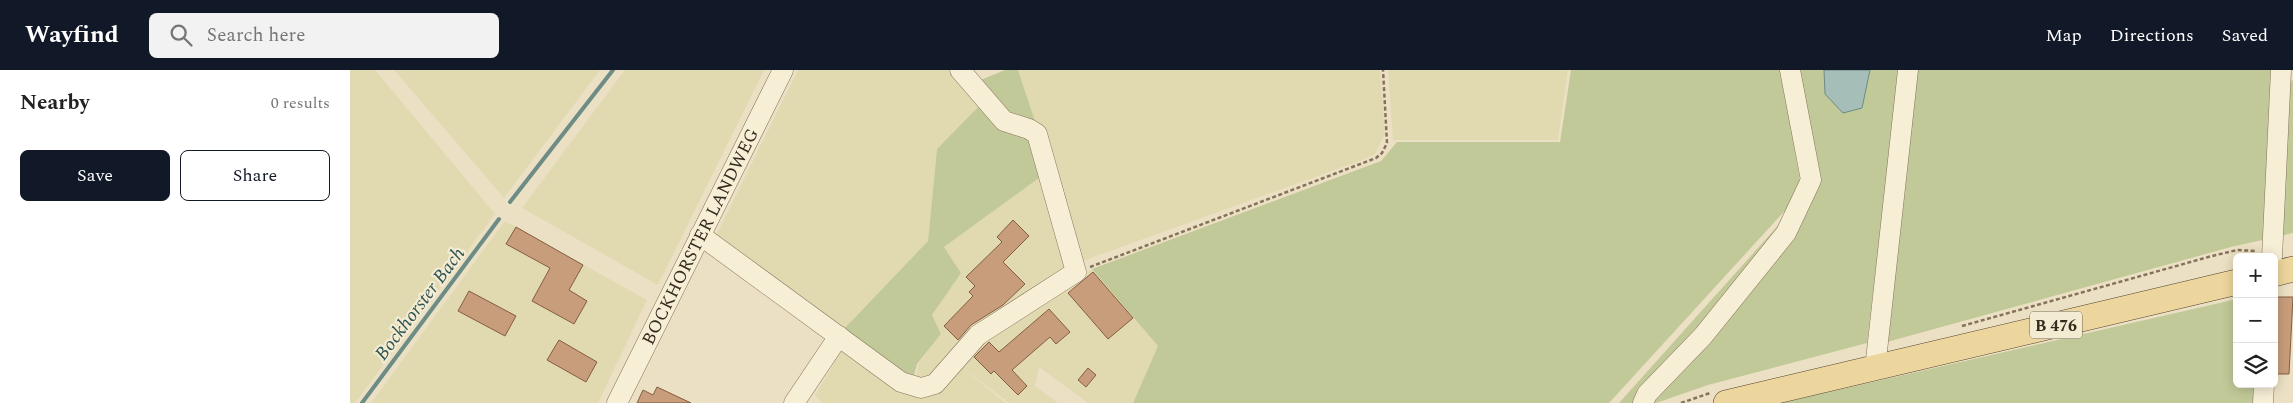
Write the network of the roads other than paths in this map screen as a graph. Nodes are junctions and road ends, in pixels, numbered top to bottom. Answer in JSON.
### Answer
{"nodes":[{"id":1,"x":783,"y":70,"type":"edge"},
{"id":2,"x":960,"y":70,"type":"edge"},
{"id":3,"x":1790,"y":70,"type":"edge"},
{"id":4,"x":1908,"y":70,"type":"edge"},
{"id":5,"x":2281,"y":70,"type":"edge"},
{"id":6,"x":700,"y":235,"type":"junction"},
{"id":7,"x":2273,"y":253,"type":"edge"},
{"id":8,"x":2278,"y":262,"type":"edge"},
{"id":9,"x":2293,"y":269,"type":"edge"},
{"id":10,"x":2233,"y":283,"type":"edge"},
{"id":11,"x":839,"y":336,"type":"junction"},
{"id":12,"x":1876,"y":369,"type":"junction"},
{"id":13,"x":2264,"y":388,"type":"edge"},
{"id":14,"x":1721,"y":397,"type":"edge"},
{"id":15,"x":617,"y":403,"type":"edge"},
{"id":16,"x":794,"y":403,"type":"edge"},
{"id":17,"x":1643,"y":403,"type":"edge"},
{"id":18,"x":2263,"y":403,"type":"edge"}],
"edges":[{"from":1,"to":6,"type":"street","name":"BOCKHORSTER LANDWEG"},
{"from":2,"to":11,"type":"street"},
{"from":3,"to":17,"type":"street"},
{"from":4,"to":12,"type":"street"},
{"from":5,"to":7,"type":"street"},
{"from":6,"to":11,"type":"street"},
{"from":6,"to":15,"type":"street","name":"BOCKHORSTER LANDWEG"},
{"from":8,"to":9,"type":"main road"},
{"from":10,"to":12,"type":"main road","number":"B 476"},
{"from":11,"to":16,"type":"street"},
{"from":12,"to":14,"type":"main road","number":"B 476"},
{"from":13,"to":18,"type":"street"}]}
